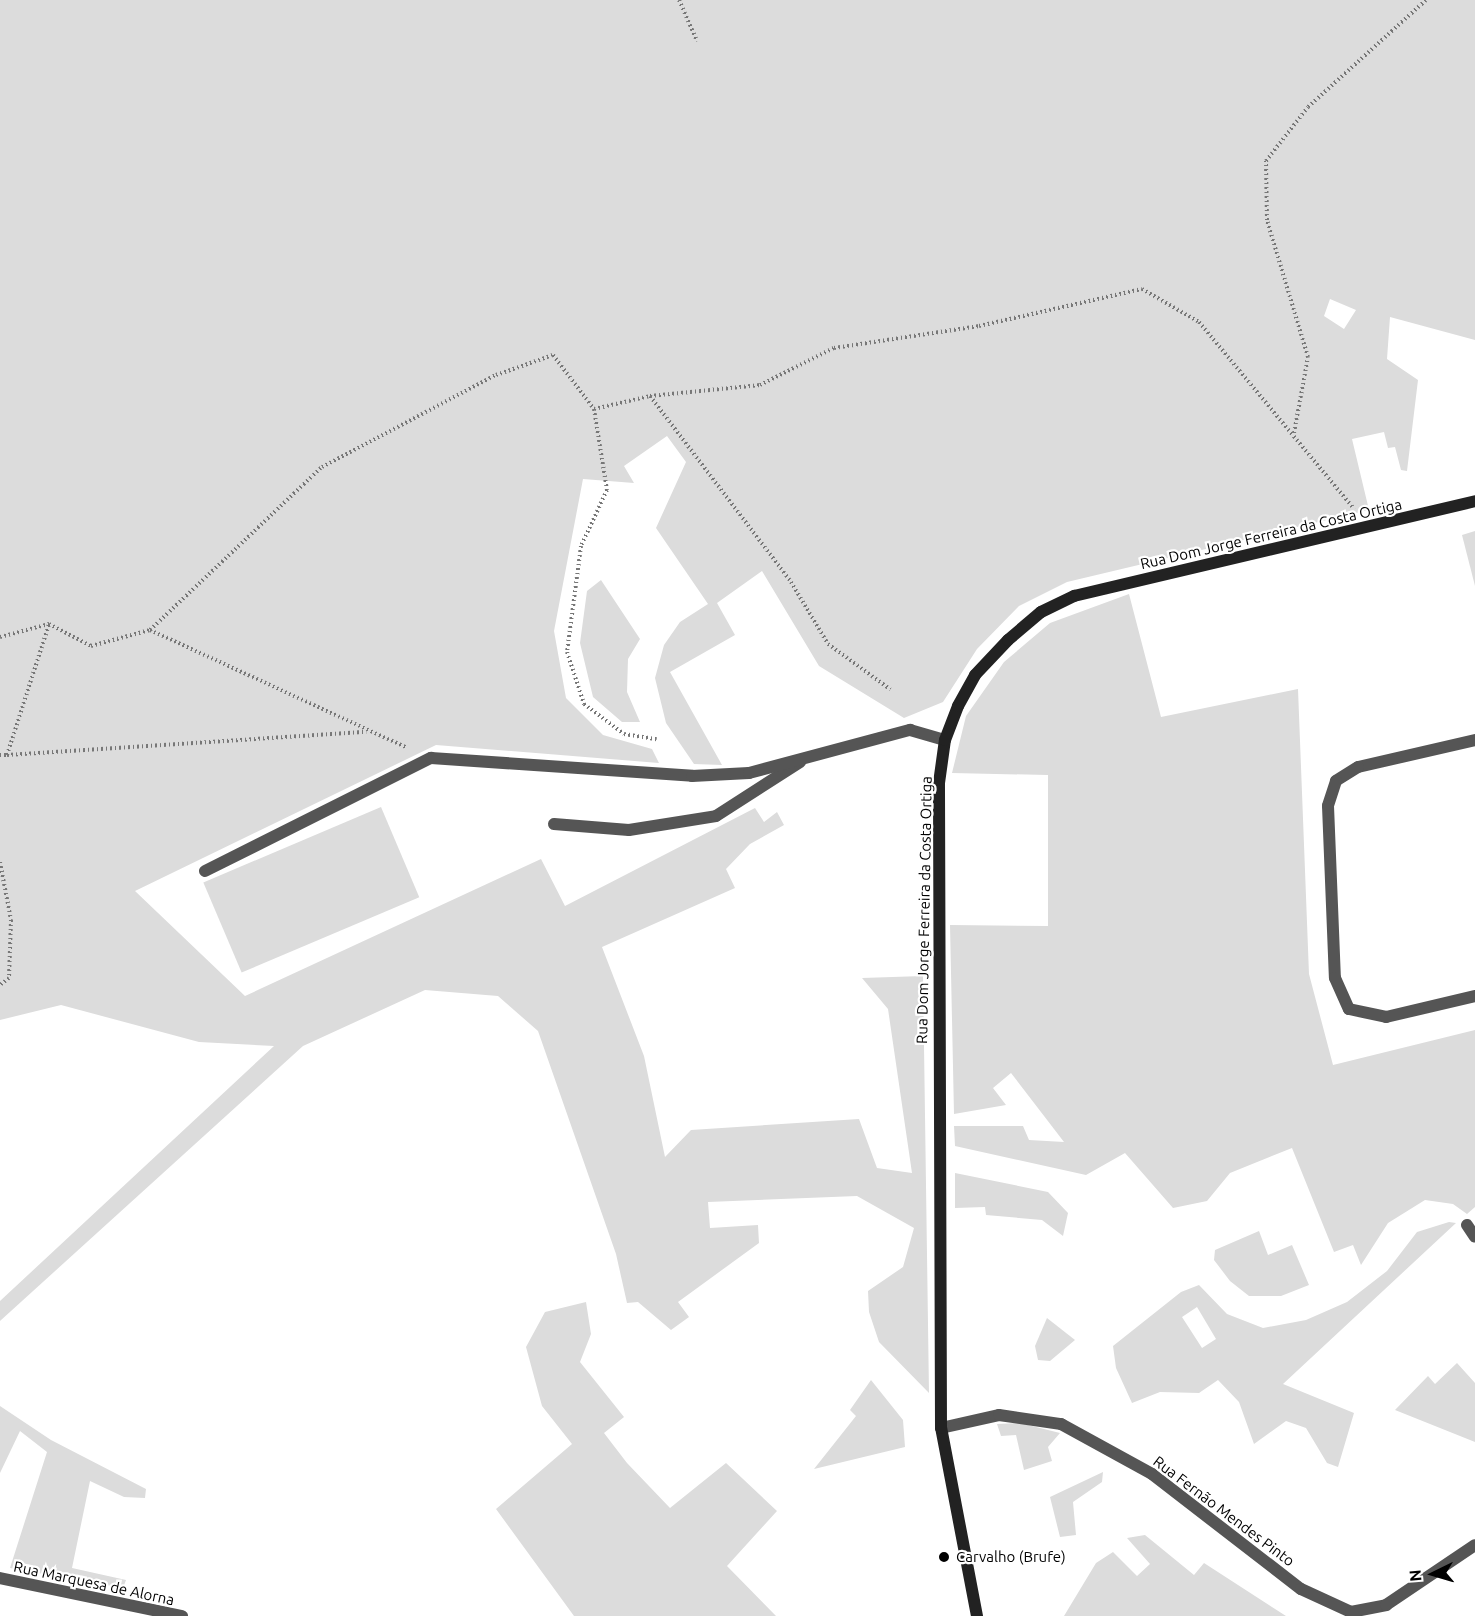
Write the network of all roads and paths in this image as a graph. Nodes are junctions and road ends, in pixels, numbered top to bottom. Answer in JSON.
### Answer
{"nodes":[{"id":1,"x":678,"y":0,"type":"edge"},
{"id":2,"x":1426,"y":0,"type":"edge"},
{"id":3,"x":697,"y":41,"type":"dead end"},
{"id":4,"x":650,"y":396,"type":"junction"},
{"id":5,"x":594,"y":409,"type":"junction"},
{"id":6,"x":1294,"y":433,"type":"junction"},
{"id":7,"x":1475,"y":501,"type":"edge"},
{"id":8,"x":1365,"y":527,"type":"junction"},
{"id":9,"x":49,"y":624,"type":"junction"},
{"id":10,"x":150,"y":630,"type":"junction"},
{"id":11,"x":0,"y":637,"type":"edge"},
{"id":12,"x":890,"y":689,"type":"dead end"},
{"id":13,"x":368,"y":731,"type":"junction"},
{"id":14,"x":657,"y":739,"type":"dead end"},
{"id":15,"x":945,"y":740,"type":"junction"},
{"id":16,"x":1475,"y":740,"type":"edge"},
{"id":17,"x":0,"y":755,"type":"edge"},
{"id":18,"x":7,"y":755,"type":"junction"},
{"id":19,"x":431,"y":758,"type":"junction"},
{"id":20,"x":800,"y":762,"type":"junction"},
{"id":21,"x":554,"y":824,"type":"dead end"},
{"id":22,"x":0,"y":862,"type":"edge"},
{"id":23,"x":205,"y":871,"type":"dead end"},
{"id":24,"x":0,"y":985,"type":"edge"},
{"id":25,"x":1475,"y":996,"type":"edge"},
{"id":26,"x":1467,"y":1225,"type":"dead end"},
{"id":27,"x":1475,"y":1237,"type":"edge"},
{"id":28,"x":941,"y":1428,"type":"junction"},
{"id":29,"x":1475,"y":1545,"type":"edge"},
{"id":30,"x":0,"y":1578,"type":"edge"},
{"id":31,"x":182,"y":1616,"type":"edge"},
{"id":32,"x":977,"y":1616,"type":"edge"}],
"edges":[{"from":1,"to":3,"type":"path"},
{"from":2,"to":6,"type":"path"},
{"from":4,"to":5,"type":"path"},
{"from":4,"to":6,"type":"path"},
{"from":4,"to":12,"type":"path"},
{"from":5,"to":10,"type":"path"},
{"from":5,"to":14,"type":"path"},
{"from":6,"to":8,"type":"path"},
{"from":7,"to":8,"type":"street","name":"Rua Dom Jorge Ferreira da Costa Ortiga"},
{"from":8,"to":15,"type":"street","name":"Rua Dom Jorge Ferreira da Costa Ortiga"},
{"from":9,"to":10,"type":"path"},
{"from":9,"to":11,"type":"path"},
{"from":9,"to":18,"type":"path"},
{"from":10,"to":13,"type":"path"},
{"from":13,"to":18,"type":"path"},
{"from":13,"to":19,"type":"path"},
{"from":15,"to":20,"type":"street"},
{"from":15,"to":28,"type":"street","name":"Rua Dom Jorge Ferreira da Costa Ortiga"},
{"from":16,"to":25,"type":"street"},
{"from":17,"to":18,"type":"path"},
{"from":19,"to":20,"type":"street"},
{"from":19,"to":23,"type":"street"},
{"from":20,"to":21,"type":"street"},
{"from":22,"to":24,"type":"path"},
{"from":26,"to":27,"type":"street"},
{"from":28,"to":29,"type":"street","name":"Rua Fernão Mendes Pinto"},
{"from":28,"to":32,"type":"street","name":"Rua Dom Jorge Ferreira da Costa Ortiga"},
{"from":30,"to":31,"type":"street","name":"Rua Marquesa de Alorna"}]}
